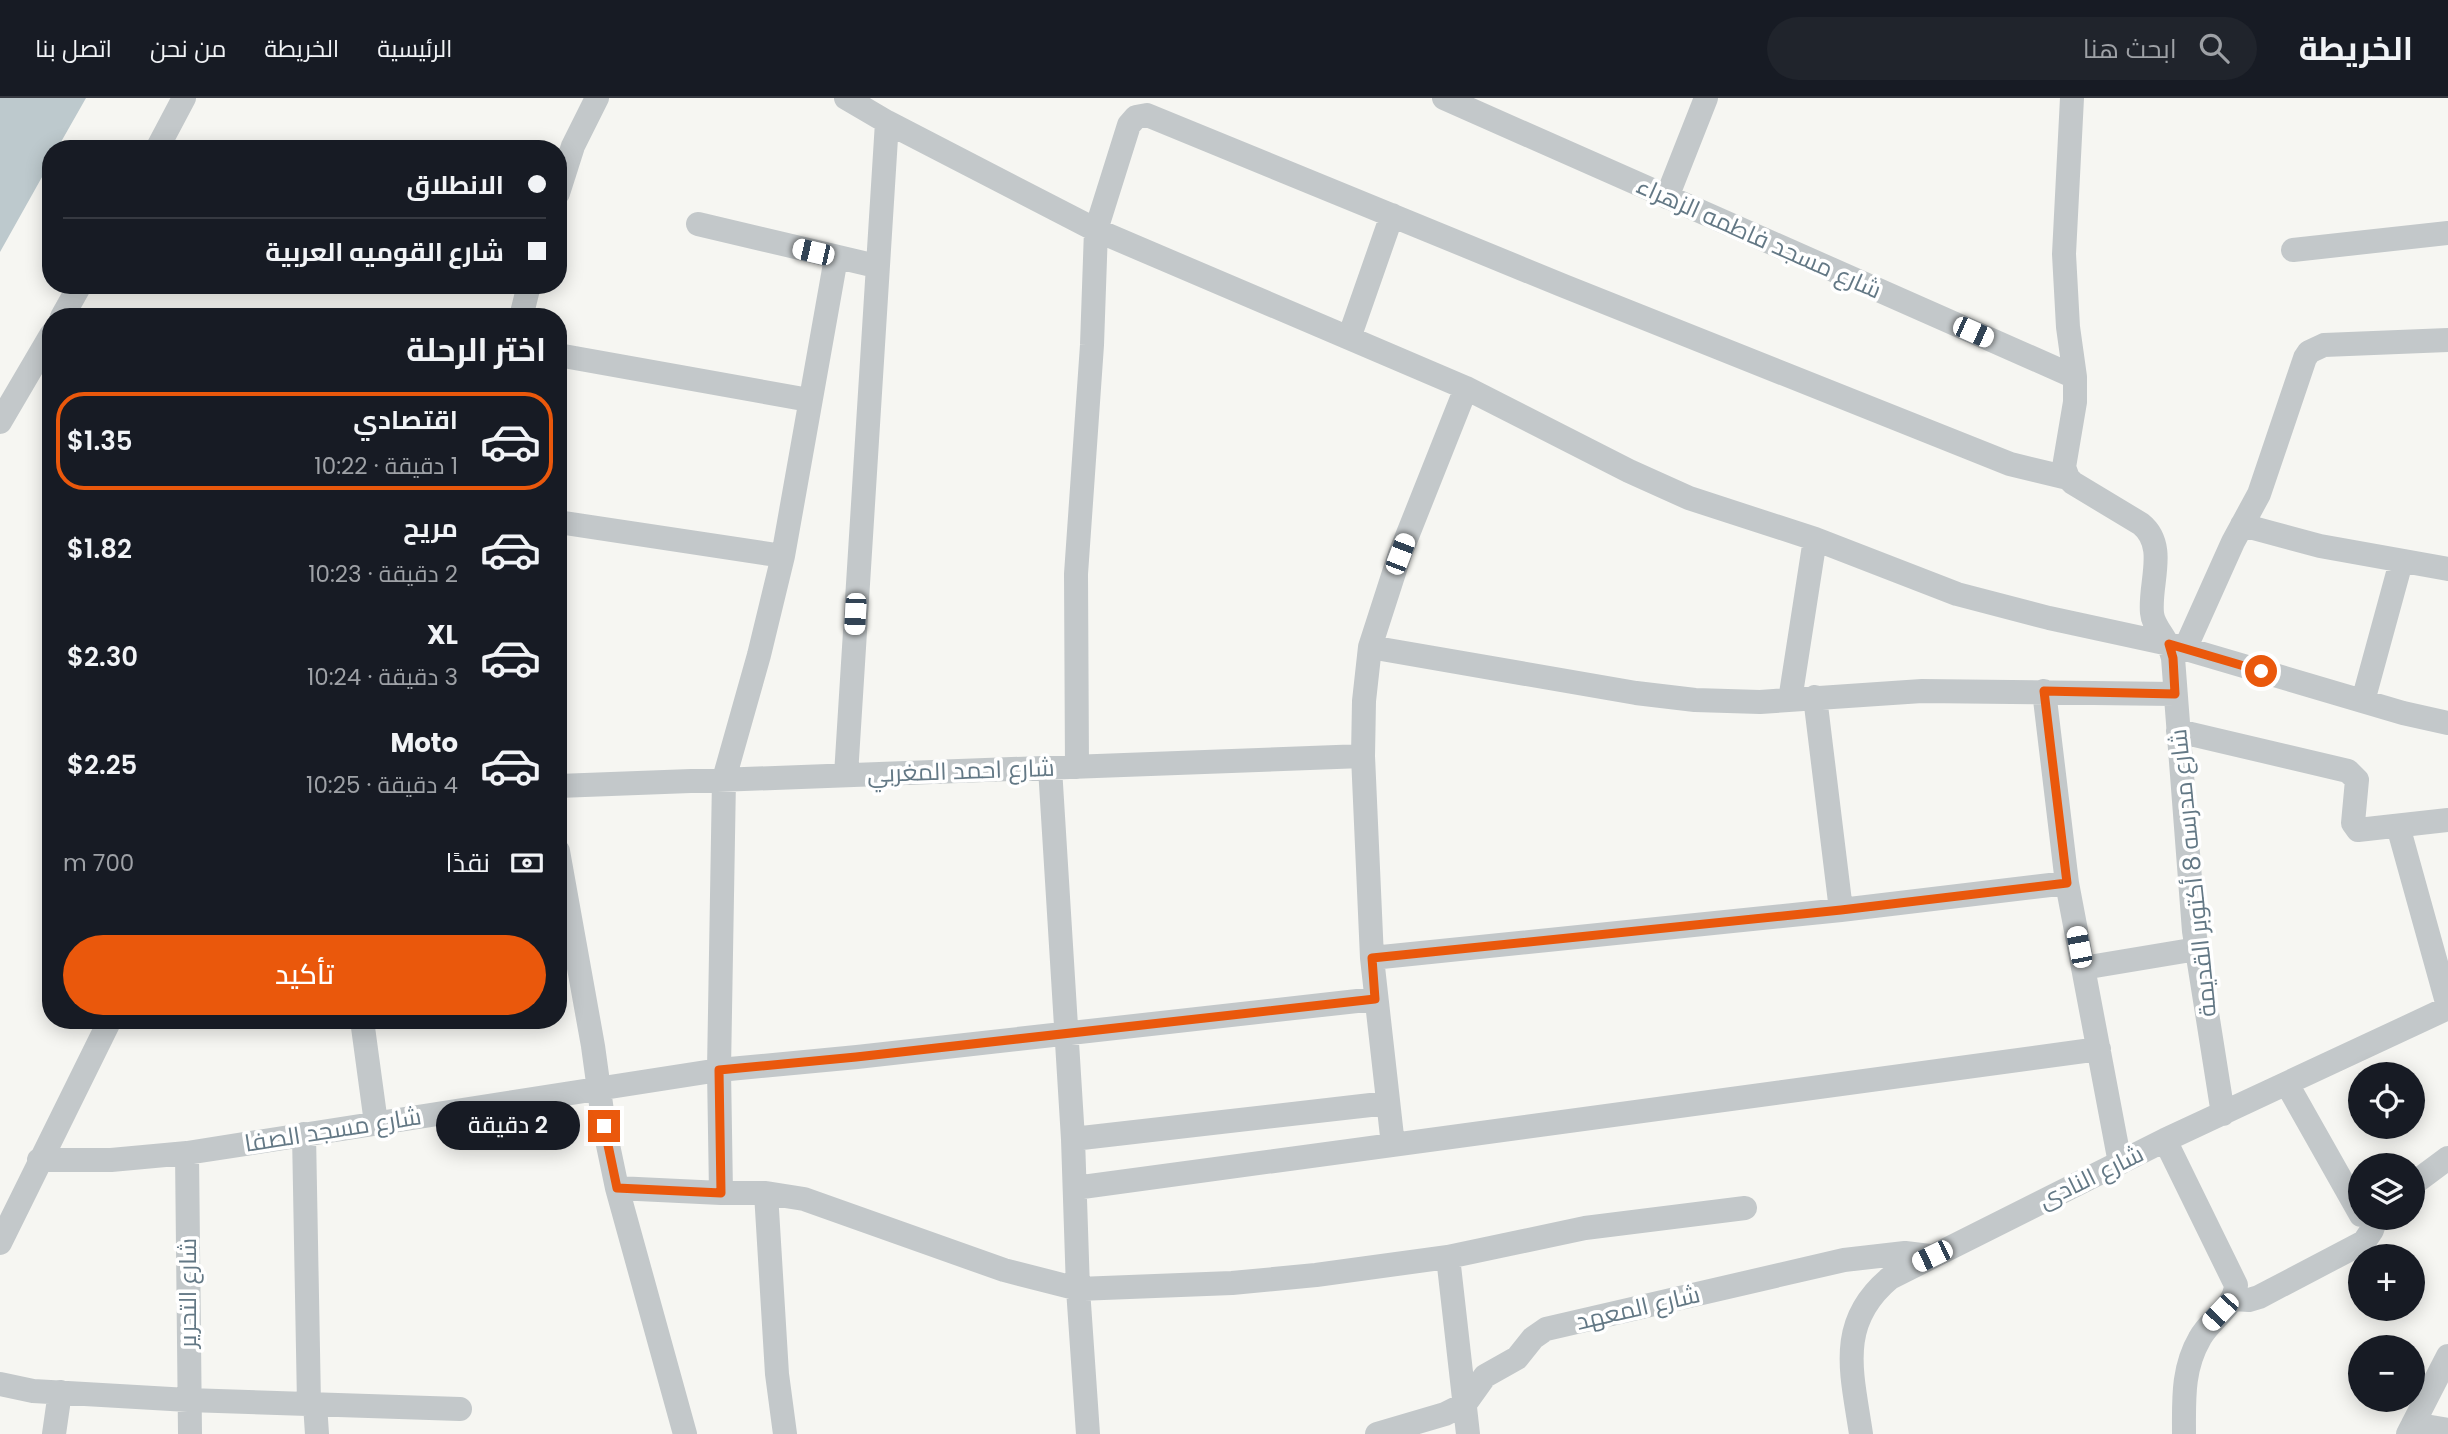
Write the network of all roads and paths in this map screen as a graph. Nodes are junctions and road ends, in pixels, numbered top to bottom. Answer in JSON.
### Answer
{"nodes":[{"id":1,"x":184,"y":98,"type":"edge"},
{"id":2,"x":597,"y":98,"type":"edge"},
{"id":3,"x":846,"y":98,"type":"edge"},
{"id":4,"x":1444,"y":98,"type":"edge"},
{"id":5,"x":1706,"y":98,"type":"edge"},
{"id":6,"x":2072,"y":98,"type":"edge"},
{"id":7,"x":1492,"y":108,"type":"edge"},
{"id":8,"x":887,"y":122,"type":"junction"},
{"id":9,"x":162,"y":140,"type":"edge"},
{"id":10,"x":567,"y":164,"type":"edge"},
{"id":11,"x":1667,"y":197,"type":"junction"},
{"id":12,"x":1392,"y":215,"type":"junction"},
{"id":13,"x":698,"y":224,"type":"dead end"},
{"id":14,"x":1096,"y":230,"type":"junction"},
{"id":15,"x":2448,"y":233,"type":"edge"},
{"id":16,"x":2293,"y":250,"type":"dead end"},
{"id":17,"x":836,"y":258,"type":"junction"},
{"id":18,"x":877,"y":266,"type":"junction"},
{"id":19,"x":1349,"y":338,"type":"junction"},
{"id":20,"x":2448,"y":340,"type":"edge"},
{"id":21,"x":42,"y":350,"type":"edge"},
{"id":22,"x":567,"y":357,"type":"edge"},
{"id":23,"x":2075,"y":377,"type":"junction"},
{"id":24,"x":1466,"y":388,"type":"junction"},
{"id":25,"x":809,"y":400,"type":"junction"},
{"id":26,"x":0,"y":422,"type":"edge"},
{"id":27,"x":2068,"y":478,"type":"junction"},
{"id":28,"x":567,"y":523,"type":"edge"},
{"id":29,"x":2242,"y":525,"type":"junction"},
{"id":30,"x":1815,"y":539,"type":"junction"},
{"id":31,"x":783,"y":556,"type":"junction"},
{"id":32,"x":2401,"y":562,"type":"junction"},
{"id":33,"x":2448,"y":569,"type":"edge"},
{"id":34,"x":1370,"y":647,"type":"junction"},
{"id":35,"x":2177,"y":647,"type":"junction"},
{"id":36,"x":2044,"y":691,"type":"junction"},
{"id":37,"x":2175,"y":694,"type":"junction"},
{"id":38,"x":1815,"y":697,"type":"junction"},
{"id":39,"x":1790,"y":700,"type":"junction"},
{"id":40,"x":2363,"y":701,"type":"junction"},
{"id":41,"x":2448,"y":723,"type":"edge"},
{"id":42,"x":2178,"y":731,"type":"junction"},
{"id":43,"x":1363,"y":757,"type":"junction"},
{"id":44,"x":1077,"y":766,"type":"junction"},
{"id":45,"x":1050,"y":768,"type":"junction"},
{"id":46,"x":846,"y":775,"type":"junction"},
{"id":47,"x":724,"y":779,"type":"junction"},
{"id":48,"x":567,"y":786,"type":"edge"},
{"id":49,"x":2448,"y":820,"type":"edge"},
{"id":50,"x":2398,"y":826,"type":"junction"},
{"id":51,"x":2067,"y":883,"type":"junction"},
{"id":52,"x":567,"y":903,"type":"edge"},
{"id":53,"x":1841,"y":910,"type":"junction"},
{"id":54,"x":2197,"y":949,"type":"junction"},
{"id":55,"x":1372,"y":958,"type":"junction"},
{"id":56,"x":2083,"y":968,"type":"junction"},
{"id":57,"x":1375,"y":999,"type":"junction"},
{"id":58,"x":2448,"y":1007,"type":"edge"},
{"id":59,"x":106,"y":1029,"type":"edge"},
{"id":60,"x":363,"y":1029,"type":"edge"},
{"id":61,"x":1065,"y":1034,"type":"junction"},
{"id":62,"x":2099,"y":1049,"type":"junction"},
{"id":63,"x":719,"y":1070,"type":"junction"},
{"id":64,"x":2287,"y":1084,"type":"junction"},
{"id":65,"x":599,"y":1089,"type":"junction"},
{"id":66,"x":1388,"y":1103,"type":"junction"},
{"id":67,"x":2222,"y":1114,"type":"junction"},
{"id":68,"x":376,"y":1123,"type":"junction"},
{"id":69,"x":304,"y":1134,"type":"junction"},
{"id":70,"x":1073,"y":1139,"type":"junction"},
{"id":71,"x":2165,"y":1140,"type":"junction"},
{"id":72,"x":1393,"y":1144,"type":"junction"},
{"id":73,"x":187,"y":1153,"type":"junction"},
{"id":74,"x":2448,"y":1158,"type":"edge"},
{"id":75,"x":40,"y":1160,"type":"junction"},
{"id":76,"x":2120,"y":1163,"type":"junction"},
{"id":77,"x":2425,"y":1175,"type":"edge"},
{"id":78,"x":617,"y":1188,"type":"junction"},
{"id":79,"x":1075,"y":1188,"type":"junction"},
{"id":80,"x":2348,"y":1188,"type":"edge"},
{"id":81,"x":721,"y":1193,"type":"junction"},
{"id":82,"x":766,"y":1193,"type":"junction"},
{"id":83,"x":1745,"y":1208,"type":"dead end"},
{"id":84,"x":2366,"y":1230,"type":"edge"},
{"id":85,"x":0,"y":1243,"type":"edge"},
{"id":86,"x":1932,"y":1256,"type":"junction"},
{"id":87,"x":1448,"y":1257,"type":"junction"},
{"id":88,"x":1078,"y":1289,"type":"junction"},
{"id":89,"x":2233,"y":1299,"type":"junction"},
{"id":90,"x":2448,"y":1356,"type":"edge"},
{"id":91,"x":0,"y":1384,"type":"edge"},
{"id":92,"x":60,"y":1392,"type":"junction"},
{"id":93,"x":188,"y":1400,"type":"junction"},
{"id":94,"x":312,"y":1404,"type":"junction"},
{"id":95,"x":1465,"y":1404,"type":"junction"},
{"id":96,"x":460,"y":1409,"type":"dead end"},
{"id":97,"x":2411,"y":1429,"type":"edge"},
{"id":98,"x":2448,"y":1430,"type":"edge"},
{"id":99,"x":54,"y":1434,"type":"edge"},
{"id":100,"x":190,"y":1434,"type":"edge"},
{"id":101,"x":317,"y":1434,"type":"edge"},
{"id":102,"x":685,"y":1434,"type":"edge"},
{"id":103,"x":785,"y":1434,"type":"edge"},
{"id":104,"x":1088,"y":1434,"type":"edge"},
{"id":105,"x":1377,"y":1434,"type":"edge"},
{"id":106,"x":1468,"y":1434,"type":"edge"},
{"id":107,"x":1861,"y":1434,"type":"edge"},
{"id":108,"x":2185,"y":1434,"type":"edge"}],
"edges":[{"from":1,"to":9,"type":"street"},
{"from":2,"to":10,"type":"street"},
{"from":3,"to":8,"type":"street"},
{"from":4,"to":7,"type":"street","name":"شارع مسجد فاطمه الزهراء"},
{"from":5,"to":11,"type":"street"},
{"from":6,"to":23,"type":"street"},
{"from":7,"to":11,"type":"street","name":"شارع مسجد فاطمه الزهراء"},
{"from":8,"to":14,"type":"street"},
{"from":8,"to":18,"type":"street"},
{"from":11,"to":23,"type":"street","name":"شارع مسجد فاطمه الزهراء"},
{"from":12,"to":14,"type":"street"},
{"from":12,"to":19,"type":"street"},
{"from":12,"to":27,"type":"street"},
{"from":13,"to":17,"type":"street"},
{"from":14,"to":19,"type":"street"},
{"from":14,"to":44,"type":"street"},
{"from":15,"to":16,"type":"street"},
{"from":17,"to":18,"type":"street"},
{"from":17,"to":25,"type":"street"},
{"from":18,"to":46,"type":"street"},
{"from":19,"to":24,"type":"street"},
{"from":20,"to":29,"type":"street"},
{"from":21,"to":26,"type":"street"},
{"from":22,"to":25,"type":"street"},
{"from":23,"to":27,"type":"street"},
{"from":24,"to":30,"type":"street"},
{"from":24,"to":34,"type":"street"},
{"from":25,"to":31,"type":"street"},
{"from":27,"to":35,"type":"street","name":"شارع مدرسه 8 أكتوبر القديمة"},
{"from":28,"to":31,"type":"street"},
{"from":29,"to":32,"type":"street"},
{"from":29,"to":35,"type":"street"},
{"from":30,"to":35,"type":"street"},
{"from":30,"to":39,"type":"street"},
{"from":31,"to":47,"type":"street"},
{"from":32,"to":33,"type":"street"},
{"from":32,"to":40,"type":"street"},
{"from":34,"to":39,"type":"street"},
{"from":34,"to":43,"type":"street"},
{"from":35,"to":37,"type":"street","name":"شارع مدرسه 8 أكتوبر القديمة"},
{"from":35,"to":40,"type":"street"},
{"from":36,"to":37,"type":"street"},
{"from":36,"to":38,"type":"street"},
{"from":36,"to":51,"type":"street"},
{"from":37,"to":42,"type":"street","name":"شارع مدرسه 8 أكتوبر القديمة"},
{"from":38,"to":39,"type":"street"},
{"from":38,"to":53,"type":"street"},
{"from":40,"to":41,"type":"street"},
{"from":42,"to":50,"type":"street"},
{"from":42,"to":54,"type":"street","name":"شارع مدرسه 8 أكتوبر القديمة"},
{"from":43,"to":44,"type":"street","name":"شارع احمد المغربي"},
{"from":43,"to":55,"type":"street"},
{"from":44,"to":45,"type":"street","name":"شارع احمد المغربي"},
{"from":45,"to":46,"type":"street","name":"شارع احمد المغربي"},
{"from":45,"to":61,"type":"street"},
{"from":46,"to":47,"type":"street","name":"شارع احمد المغربي"},
{"from":47,"to":48,"type":"street","name":"شارع احمد المغربي"},
{"from":47,"to":63,"type":"street"},
{"from":49,"to":50,"type":"street"},
{"from":50,"to":58,"type":"street"},
{"from":51,"to":53,"type":"street"},
{"from":51,"to":56,"type":"street"},
{"from":52,"to":65,"type":"street"},
{"from":53,"to":55,"type":"street"},
{"from":54,"to":56,"type":"street"},
{"from":54,"to":67,"type":"street","name":"شارع مدرسه 8 أكتوبر القديمة"},
{"from":55,"to":57,"type":"street"},
{"from":56,"to":62,"type":"street"},
{"from":57,"to":61,"type":"street","name":"شارع مسجد الصفا"},
{"from":57,"to":66,"type":"street"},
{"from":58,"to":64,"type":"street","name":"شارع النادى"},
{"from":59,"to":75,"type":"street"},
{"from":60,"to":68,"type":"street"},
{"from":61,"to":63,"type":"street","name":"شارع مسجد الصفا"},
{"from":61,"to":70,"type":"street"},
{"from":62,"to":72,"type":"street"},
{"from":62,"to":76,"type":"street"},
{"from":63,"to":65,"type":"street","name":"شارع مسجد الصفا"},
{"from":63,"to":81,"type":"street"},
{"from":64,"to":67,"type":"street","name":"شارع النادى"},
{"from":64,"to":80,"type":"street"},
{"from":65,"to":68,"type":"street","name":"شارع مسجد الصفا"},
{"from":65,"to":78,"type":"street"},
{"from":66,"to":70,"type":"street"},
{"from":66,"to":72,"type":"street"},
{"from":67,"to":71,"type":"street","name":"شارع النادى"},
{"from":68,"to":69,"type":"street","name":"شارع مسجد الصفا"},
{"from":69,"to":73,"type":"street","name":"شارع مسجد الصفا"},
{"from":69,"to":94,"type":"street"},
{"from":70,"to":79,"type":"street"},
{"from":71,"to":76,"type":"street","name":"شارع النادى"},
{"from":71,"to":89,"type":"street"},
{"from":72,"to":79,"type":"street"},
{"from":73,"to":75,"type":"street","name":"شارع مسجد الصفا"},
{"from":73,"to":93,"type":"street","name":"شارع التحرير"},
{"from":74,"to":77,"type":"street"},
{"from":75,"to":85,"type":"street"},
{"from":76,"to":86,"type":"street","name":"شارع النادى"},
{"from":78,"to":81,"type":"street"},
{"from":78,"to":102,"type":"street"},
{"from":79,"to":88,"type":"street"},
{"from":81,"to":82,"type":"street"},
{"from":82,"to":88,"type":"street"},
{"from":82,"to":103,"type":"street"},
{"from":83,"to":87,"type":"street"},
{"from":84,"to":89,"type":"street"},
{"from":86,"to":95,"type":"street","name":"شارع المعهد"},
{"from":86,"to":107,"type":"street","name":"شارع النادى"},
{"from":87,"to":88,"type":"street"},
{"from":87,"to":95,"type":"street"},
{"from":88,"to":104,"type":"street"},
{"from":89,"to":108,"type":"street"},
{"from":90,"to":97,"type":"street"},
{"from":91,"to":92,"type":"street"},
{"from":92,"to":93,"type":"street"},
{"from":92,"to":99,"type":"street"},
{"from":93,"to":94,"type":"street"},
{"from":93,"to":100,"type":"street","name":"شارع التحرير"},
{"from":94,"to":96,"type":"street"},
{"from":94,"to":101,"type":"street"},
{"from":95,"to":105,"type":"street"},
{"from":95,"to":106,"type":"street"},
{"from":97,"to":98,"type":"street"}]}
